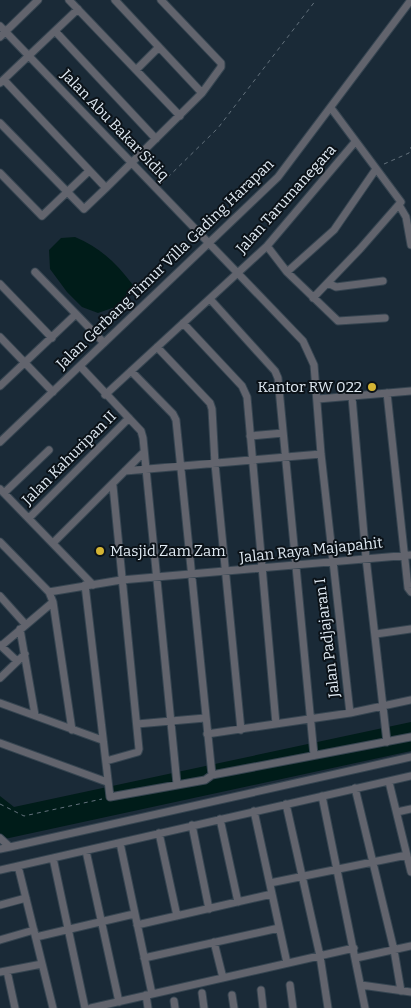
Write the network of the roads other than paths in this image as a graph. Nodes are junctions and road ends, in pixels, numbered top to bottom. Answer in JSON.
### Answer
{"nodes":[{"id":1,"x":38,"y":0,"type":"edge"},
{"id":2,"x":69,"y":0,"type":"edge"},
{"id":3,"x":115,"y":0,"type":"edge"},
{"id":4,"x":161,"y":0,"type":"edge"},
{"id":5,"x":411,"y":0,"type":"edge"},
{"id":6,"x":78,"y":9,"type":"junction"},
{"id":7,"x":3,"y":29,"type":"edge"},
{"id":8,"x":55,"y":31,"type":"junction"},
{"id":9,"x":0,"y":38,"type":"edge"},
{"id":10,"x":159,"y":47,"type":"junction"},
{"id":11,"x":29,"y":56,"type":"junction"},
{"id":12,"x":136,"y":70,"type":"junction"},
{"id":13,"x":2,"y":82,"type":"edge"},
{"id":14,"x":202,"y":93,"type":"junction"},
{"id":15,"x":331,"y":108,"type":"junction"},
{"id":16,"x":180,"y":116,"type":"junction"},
{"id":17,"x":0,"y":123,"type":"edge"},
{"id":18,"x":156,"y":139,"type":"junction"},
{"id":19,"x":355,"y":142,"type":"junction"},
{"id":20,"x":131,"y":163,"type":"junction"},
{"id":21,"x":376,"y":169,"type":"junction"},
{"id":22,"x":89,"y":171,"type":"junction"},
{"id":23,"x":0,"y":173,"type":"edge"},
{"id":24,"x":106,"y":188,"type":"junction"},
{"id":25,"x":66,"y":192,"type":"junction"},
{"id":26,"x":399,"y":205,"type":"junction"},
{"id":27,"x":209,"y":243,"type":"junction"},
{"id":28,"x":411,"y":244,"type":"edge"},
{"id":29,"x":267,"y":246,"type":"junction"},
{"id":30,"x":35,"y":272,"type":"dead end"},
{"id":31,"x":287,"y":272,"type":"junction"},
{"id":32,"x":237,"y":273,"type":"junction"},
{"id":33,"x":383,"y":281,"type":"dead end"},
{"id":34,"x":328,"y":283,"type":"junction"},
{"id":35,"x":0,"y":284,"type":"edge"},
{"id":36,"x":313,"y":298,"type":"junction"},
{"id":37,"x":210,"y":299,"type":"junction"},
{"id":38,"x":76,"y":314,"type":"junction"},
{"id":39,"x":385,"y":318,"type":"dead end"},
{"id":40,"x":184,"y":322,"type":"junction"},
{"id":41,"x":0,"y":337,"type":"edge"},
{"id":42,"x":52,"y":338,"type":"junction"},
{"id":43,"x":104,"y":343,"type":"junction"},
{"id":44,"x":157,"y":346,"type":"junction"},
{"id":45,"x":26,"y":363,"type":"junction"},
{"id":46,"x":80,"y":366,"type":"junction"},
{"id":47,"x":131,"y":371,"type":"junction"},
{"id":48,"x":0,"y":386,"type":"edge"},
{"id":49,"x":53,"y":392,"type":"junction"},
{"id":50,"x":411,"y":392,"type":"edge"},
{"id":51,"x":387,"y":393,"type":"junction"},
{"id":52,"x":105,"y":395,"type":"junction"},
{"id":53,"x":352,"y":397,"type":"junction"},
{"id":54,"x":318,"y":399,"type":"junction"},
{"id":55,"x":129,"y":418,"type":"junction"},
{"id":56,"x":283,"y":434,"type":"junction"},
{"id":57,"x":250,"y":436,"type":"junction"},
{"id":58,"x":0,"y":442,"type":"edge"},
{"id":59,"x":50,"y":450,"type":"dead end"},
{"id":60,"x":144,"y":452,"type":"junction"},
{"id":61,"x":321,"y":454,"type":"junction"},
{"id":62,"x":284,"y":457,"type":"junction"},
{"id":63,"x":251,"y":460,"type":"junction"},
{"id":64,"x":215,"y":464,"type":"junction"},
{"id":65,"x":180,"y":466,"type":"junction"},
{"id":66,"x":146,"y":469,"type":"junction"},
{"id":67,"x":125,"y":471,"type":"junction"},
{"id":68,"x":113,"y":486,"type":"junction"},
{"id":69,"x":2,"y":491,"type":"edge"},
{"id":70,"x":29,"y":518,"type":"junction"},
{"id":71,"x":0,"y":542,"type":"edge"},
{"id":72,"x":54,"y":542,"type":"junction"},
{"id":73,"x":408,"y":555,"type":"edge"},
{"id":74,"x":366,"y":558,"type":"junction"},
{"id":75,"x":332,"y":561,"type":"junction"},
{"id":76,"x":298,"y":566,"type":"junction"},
{"id":77,"x":262,"y":569,"type":"junction"},
{"id":78,"x":227,"y":572,"type":"junction"},
{"id":79,"x":192,"y":576,"type":"junction"},
{"id":80,"x":156,"y":578,"type":"junction"},
{"id":81,"x":121,"y":580,"type":"junction"},
{"id":82,"x":89,"y":585,"type":"junction"},
{"id":83,"x":49,"y":592,"type":"junction"},
{"id":84,"x":411,"y":592,"type":"edge"},
{"id":85,"x":0,"y":596,"type":"edge"},
{"id":86,"x":53,"y":602,"type":"junction"},
{"id":87,"x":23,"y":627,"type":"junction"},
{"id":88,"x":411,"y":629,"type":"edge"},
{"id":89,"x":376,"y":634,"type":"junction"},
{"id":90,"x":1,"y":645,"type":"edge"},
{"id":91,"x":25,"y":654,"type":"junction"},
{"id":92,"x":17,"y":661,"type":"junction"},
{"id":93,"x":0,"y":678,"type":"edge"},
{"id":94,"x":411,"y":700,"type":"edge"},
{"id":95,"x":0,"y":703,"type":"edge"},
{"id":96,"x":382,"y":707,"type":"junction"},
{"id":97,"x":350,"y":713,"type":"junction"},
{"id":98,"x":35,"y":716,"type":"junction"},
{"id":99,"x":206,"y":718,"type":"junction"},
{"id":100,"x":311,"y":719,"type":"junction"},
{"id":101,"x":170,"y":722,"type":"junction"},
{"id":102,"x":137,"y":724,"type":"junction"},
{"id":103,"x":276,"y":724,"type":"junction"},
{"id":104,"x":72,"y":730,"type":"junction"},
{"id":105,"x":241,"y":730,"type":"junction"},
{"id":106,"x":208,"y":734,"type":"junction"},
{"id":107,"x":411,"y":737,"type":"edge"},
{"id":108,"x":102,"y":740,"type":"junction"},
{"id":109,"x":387,"y":742,"type":"junction"},
{"id":110,"x":0,"y":743,"type":"edge"},
{"id":111,"x":314,"y":754,"type":"junction"},
{"id":112,"x":411,"y":757,"type":"edge"},
{"id":113,"x":106,"y":761,"type":"junction"},
{"id":114,"x":212,"y":775,"type":"junction"},
{"id":115,"x":411,"y":776,"type":"edge"},
{"id":116,"x":108,"y":782,"type":"junction"},
{"id":117,"x":389,"y":782,"type":"junction"},
{"id":118,"x":177,"y":784,"type":"junction"},
{"id":119,"x":355,"y":788,"type":"junction"},
{"id":120,"x":322,"y":796,"type":"junction"},
{"id":121,"x":286,"y":804,"type":"junction"},
{"id":122,"x":411,"y":809,"type":"edge"},
{"id":123,"x":254,"y":811,"type":"junction"},
{"id":124,"x":397,"y":812,"type":"junction"},
{"id":125,"x":220,"y":819,"type":"junction"},
{"id":126,"x":192,"y":825,"type":"junction"},
{"id":127,"x":159,"y":833,"type":"junction"},
{"id":128,"x":0,"y":838,"type":"edge"},
{"id":129,"x":120,"y":843,"type":"junction"},
{"id":130,"x":10,"y":847,"type":"junction"},
{"id":131,"x":0,"y":849,"type":"edge"},
{"id":132,"x":86,"y":851,"type":"junction"},
{"id":133,"x":407,"y":855,"type":"junction"},
{"id":134,"x":53,"y":858,"type":"junction"},
{"id":135,"x":372,"y":861,"type":"junction"},
{"id":136,"x":18,"y":866,"type":"junction"},
{"id":137,"x":337,"y":869,"type":"junction"},
{"id":138,"x":0,"y":870,"type":"edge"},
{"id":139,"x":411,"y":872,"type":"edge"},
{"id":140,"x":302,"y":876,"type":"junction"},
{"id":141,"x":270,"y":883,"type":"junction"},
{"id":142,"x":272,"y":894,"type":"junction"},
{"id":143,"x":26,"y":898,"type":"junction"},
{"id":144,"x":238,"y":902,"type":"junction"},
{"id":145,"x":0,"y":905,"type":"edge"},
{"id":146,"x":209,"y":909,"type":"junction"},
{"id":147,"x":134,"y":914,"type":"junction"},
{"id":148,"x":177,"y":916,"type":"junction"},
{"id":149,"x":102,"y":922,"type":"junction"},
{"id":150,"x":137,"y":925,"type":"junction"},
{"id":151,"x":279,"y":928,"type":"junction"},
{"id":152,"x":68,"y":930,"type":"junction"},
{"id":153,"x":35,"y":934,"type":"junction"},
{"id":154,"x":0,"y":940,"type":"edge"},
{"id":155,"x":214,"y":942,"type":"junction"},
{"id":156,"x":411,"y":946,"type":"edge"},
{"id":157,"x":354,"y":948,"type":"junction"},
{"id":158,"x":394,"y":950,"type":"junction"},
{"id":159,"x":320,"y":956,"type":"junction"},
{"id":160,"x":144,"y":958,"type":"junction"},
{"id":161,"x":356,"y":958,"type":"junction"},
{"id":162,"x":287,"y":963,"type":"junction"},
{"id":163,"x":42,"y":964,"type":"junction"},
{"id":164,"x":4,"y":972,"type":"edge"},
{"id":165,"x":223,"y":978,"type":"junction"},
{"id":166,"x":290,"y":985,"type":"dead end"},
{"id":167,"x":361,"y":985,"type":"junction"},
{"id":168,"x":261,"y":990,"type":"dead end"},
{"id":169,"x":401,"y":991,"type":"junction"},
{"id":170,"x":411,"y":992,"type":"edge"},
{"id":171,"x":202,"y":993,"type":"dead end"},
{"id":172,"x":232,"y":994,"type":"dead end"},
{"id":173,"x":149,"y":995,"type":"junction"},
{"id":174,"x":119,"y":1002,"type":"junction"},
{"id":175,"x":15,"y":1008,"type":"edge"},
{"id":176,"x":53,"y":1008,"type":"edge"},
{"id":177,"x":85,"y":1008,"type":"edge"},
{"id":178,"x":91,"y":1008,"type":"edge"},
{"id":179,"x":148,"y":1008,"type":"edge"},
{"id":180,"x":204,"y":1008,"type":"edge"},
{"id":181,"x":234,"y":1008,"type":"edge"},
{"id":182,"x":263,"y":1008,"type":"edge"},
{"id":183,"x":293,"y":1008,"type":"edge"},
{"id":184,"x":328,"y":1008,"type":"edge"},
{"id":185,"x":365,"y":1008,"type":"edge"}],
"edges":[{"from":1,"to":7,"type":"street"},
{"from":2,"to":6,"type":"street"},
{"from":3,"to":10,"type":"street"},
{"from":4,"to":14,"type":"street"},
{"from":5,"to":15,"type":"street","name":"Jalan Gerbang Timur Villa Gading Harapan"},
{"from":6,"to":8,"type":"street"},
{"from":6,"to":12,"type":"street"},
{"from":7,"to":9,"type":"street"},
{"from":7,"to":11,"type":"street","name":"Jalan Abu Bakar Sidiq"},
{"from":8,"to":11,"type":"street"},
{"from":8,"to":18,"type":"street"},
{"from":10,"to":12,"type":"street"},
{"from":10,"to":14,"type":"street"},
{"from":11,"to":13,"type":"street"},
{"from":11,"to":20,"type":"street","name":"Jalan Abu Bakar Sidiq"},
{"from":12,"to":16,"type":"street"},
{"from":13,"to":22,"type":"street"},
{"from":14,"to":16,"type":"street"},
{"from":15,"to":19,"type":"street"},
{"from":15,"to":27,"type":"street","name":"Jalan Gerbang Timur Villa Gading Harapan"},
{"from":16,"to":18,"type":"street"},
{"from":17,"to":25,"type":"street"},
{"from":18,"to":20,"type":"street"},
{"from":19,"to":21,"type":"street"},
{"from":19,"to":29,"type":"street","name":"Jalan Tarumanegara"},
{"from":20,"to":24,"type":"street"},
{"from":20,"to":27,"type":"street","name":"Jalan Abu Bakar Sidiq"},
{"from":21,"to":26,"type":"street"},
{"from":21,"to":31,"type":"street"},
{"from":22,"to":24,"type":"street"},
{"from":22,"to":25,"type":"street"},
{"from":23,"to":25,"type":"street"},
{"from":24,"to":25,"type":"street"},
{"from":26,"to":28,"type":"street"},
{"from":26,"to":34,"type":"street"},
{"from":27,"to":32,"type":"street","name":"Jalan Abu Bakar Sidiq"},
{"from":27,"to":43,"type":"street","name":"Jalan Gerbang Timur Villa Gading Harapan"},
{"from":29,"to":31,"type":"street"},
{"from":29,"to":32,"type":"street","name":"Jalan Tarumanegara"},
{"from":30,"to":38,"type":"street"},
{"from":31,"to":36,"type":"street"},
{"from":32,"to":37,"type":"street","name":"Jalan Tarumanegara"},
{"from":32,"to":54,"type":"street","name":"Jalan Abu Bakar Sidiq"},
{"from":33,"to":34,"type":"street"},
{"from":34,"to":36,"type":"street"},
{"from":35,"to":42,"type":"street"},
{"from":36,"to":39,"type":"street"},
{"from":37,"to":40,"type":"street","name":"Jalan Tarumanegara"},
{"from":37,"to":56,"type":"street"},
{"from":38,"to":42,"type":"street"},
{"from":38,"to":43,"type":"street"},
{"from":40,"to":44,"type":"street","name":"Jalan Tarumanegara"},
{"from":40,"to":57,"type":"street"},
{"from":41,"to":45,"type":"street"},
{"from":42,"to":45,"type":"street"},
{"from":43,"to":46,"type":"street","name":"Jalan Gerbang Timur Villa Gading Harapan"},
{"from":44,"to":47,"type":"street","name":"Jalan Tarumanegara"},
{"from":44,"to":64,"type":"street"},
{"from":45,"to":48,"type":"street"},
{"from":45,"to":49,"type":"street"},
{"from":46,"to":49,"type":"street","name":"Jalan Gerbang Timur Villa Gading Harapan"},
{"from":46,"to":52,"type":"street"},
{"from":47,"to":52,"type":"street","name":"Jalan Tarumanegara"},
{"from":47,"to":65,"type":"street"},
{"from":49,"to":58,"type":"street","name":"Jalan Gerbang Timur Villa Gading Harapan"},
{"from":50,"to":51,"type":"street"},
{"from":51,"to":53,"type":"street"},
{"from":51,"to":73,"type":"street"},
{"from":52,"to":55,"type":"street"},
{"from":53,"to":54,"type":"street"},
{"from":53,"to":74,"type":"street"},
{"from":54,"to":61,"type":"street","name":"Jalan Padjajaran I"},
{"from":55,"to":60,"type":"street"},
{"from":55,"to":70,"type":"street","name":"Jalan Kahuripan II"},
{"from":56,"to":57,"type":"street"},
{"from":56,"to":62,"type":"street"},
{"from":57,"to":63,"type":"street"},
{"from":59,"to":69,"type":"street"},
{"from":60,"to":66,"type":"street"},
{"from":60,"to":67,"type":"street"},
{"from":61,"to":62,"type":"street"},
{"from":61,"to":75,"type":"street","name":"Jalan Padjajaran I"},
{"from":62,"to":63,"type":"street"},
{"from":62,"to":76,"type":"street"},
{"from":63,"to":64,"type":"street"},
{"from":63,"to":77,"type":"street"},
{"from":64,"to":65,"type":"street"},
{"from":64,"to":78,"type":"street"},
{"from":65,"to":66,"type":"street"},
{"from":65,"to":79,"type":"street"},
{"from":66,"to":67,"type":"street"},
{"from":66,"to":80,"type":"street"},
{"from":67,"to":68,"type":"street"},
{"from":68,"to":72,"type":"street"},
{"from":68,"to":81,"type":"street"},
{"from":69,"to":70,"type":"street"},
{"from":70,"to":72,"type":"street"},
{"from":71,"to":83,"type":"street"},
{"from":72,"to":82,"type":"street"},
{"from":73,"to":74,"type":"street","name":"Jalan Raya Majapahit"},
{"from":73,"to":84,"type":"street"},
{"from":74,"to":75,"type":"street","name":"Jalan Raya Majapahit"},
{"from":74,"to":89,"type":"street"},
{"from":75,"to":76,"type":"street","name":"Jalan Raya Majapahit"},
{"from":75,"to":97,"type":"street","name":"Jalan Padjajaran I"},
{"from":76,"to":77,"type":"street","name":"Jalan Raya Majapahit"},
{"from":76,"to":100,"type":"street"},
{"from":77,"to":78,"type":"street","name":"Jalan Raya Majapahit"},
{"from":77,"to":103,"type":"street"},
{"from":78,"to":79,"type":"street","name":"Jalan Raya Majapahit"},
{"from":78,"to":105,"type":"street"},
{"from":79,"to":80,"type":"street","name":"Jalan Raya Majapahit"},
{"from":79,"to":99,"type":"street"},
{"from":80,"to":81,"type":"street","name":"Jalan Raya Majapahit"},
{"from":80,"to":101,"type":"street"},
{"from":81,"to":82,"type":"street","name":"Jalan Raya Majapahit"},
{"from":81,"to":102,"type":"street"},
{"from":82,"to":83,"type":"street","name":"Jalan Raya Majapahit"},
{"from":82,"to":108,"type":"street"},
{"from":83,"to":86,"type":"street"},
{"from":85,"to":87,"type":"street"},
{"from":86,"to":87,"type":"street"},
{"from":86,"to":104,"type":"street"},
{"from":87,"to":90,"type":"street"},
{"from":87,"to":91,"type":"street"},
{"from":88,"to":89,"type":"street"},
{"from":89,"to":96,"type":"street"},
{"from":90,"to":92,"type":"street"},
{"from":91,"to":92,"type":"street"},
{"from":91,"to":98,"type":"street"},
{"from":92,"to":93,"type":"street"},
{"from":94,"to":96,"type":"street"},
{"from":95,"to":98,"type":"street"},
{"from":96,"to":97,"type":"street"},
{"from":96,"to":109,"type":"street"},
{"from":97,"to":100,"type":"street"},
{"from":98,"to":104,"type":"street"},
{"from":99,"to":101,"type":"street"},
{"from":99,"to":106,"type":"street"},
{"from":100,"to":103,"type":"street"},
{"from":100,"to":111,"type":"street"},
{"from":101,"to":102,"type":"street"},
{"from":101,"to":118,"type":"street"},
{"from":102,"to":113,"type":"street"},
{"from":103,"to":105,"type":"street"},
{"from":104,"to":108,"type":"street"},
{"from":105,"to":106,"type":"street"},
{"from":106,"to":114,"type":"street"},
{"from":107,"to":109,"type":"street"},
{"from":108,"to":113,"type":"street"},
{"from":109,"to":111,"type":"street"},
{"from":110,"to":116,"type":"street"},
{"from":111,"to":114,"type":"street"},
{"from":112,"to":130,"type":"street"},
{"from":113,"to":116,"type":"street"},
{"from":114,"to":118,"type":"street"},
{"from":115,"to":117,"type":"street"},
{"from":116,"to":118,"type":"street"},
{"from":117,"to":119,"type":"street"},
{"from":117,"to":124,"type":"street"},
{"from":119,"to":120,"type":"street"},
{"from":119,"to":135,"type":"street"},
{"from":120,"to":121,"type":"street"},
{"from":120,"to":137,"type":"street"},
{"from":121,"to":123,"type":"street"},
{"from":121,"to":140,"type":"street"},
{"from":122,"to":124,"type":"street"},
{"from":123,"to":125,"type":"street"},
{"from":123,"to":141,"type":"street"},
{"from":124,"to":133,"type":"street"},
{"from":125,"to":126,"type":"street"},
{"from":125,"to":144,"type":"street"},
{"from":126,"to":127,"type":"street"},
{"from":126,"to":146,"type":"street"},
{"from":127,"to":129,"type":"street"},
{"from":127,"to":148,"type":"street"},
{"from":128,"to":130,"type":"street"},
{"from":129,"to":132,"type":"street"},
{"from":129,"to":147,"type":"street"},
{"from":130,"to":131,"type":"street"},
{"from":132,"to":134,"type":"street"},
{"from":132,"to":149,"type":"street"},
{"from":133,"to":135,"type":"street"},
{"from":133,"to":139,"type":"street"},
{"from":134,"to":136,"type":"street"},
{"from":134,"to":152,"type":"street"},
{"from":135,"to":137,"type":"street"},
{"from":135,"to":158,"type":"street"},
{"from":136,"to":138,"type":"street"},
{"from":136,"to":143,"type":"street"},
{"from":137,"to":140,"type":"street"},
{"from":137,"to":157,"type":"street"},
{"from":140,"to":141,"type":"street"},
{"from":140,"to":159,"type":"street"},
{"from":141,"to":142,"type":"street"},
{"from":142,"to":144,"type":"street"},
{"from":142,"to":151,"type":"street"},
{"from":143,"to":145,"type":"street"},
{"from":143,"to":153,"type":"street"},
{"from":144,"to":146,"type":"street"},
{"from":146,"to":148,"type":"street"},
{"from":147,"to":149,"type":"street"},
{"from":147,"to":150,"type":"street"},
{"from":148,"to":150,"type":"street"},
{"from":149,"to":152,"type":"street"},
{"from":149,"to":174,"type":"street"},
{"from":150,"to":160,"type":"street"},
{"from":151,"to":155,"type":"street"},
{"from":151,"to":162,"type":"street"},
{"from":152,"to":153,"type":"street"},
{"from":152,"to":177,"type":"street"},
{"from":153,"to":154,"type":"street"},
{"from":153,"to":163,"type":"street"},
{"from":155,"to":160,"type":"street"},
{"from":155,"to":165,"type":"street"},
{"from":156,"to":158,"type":"street"},
{"from":157,"to":159,"type":"street"},
{"from":157,"to":161,"type":"street"},
{"from":158,"to":161,"type":"street"},
{"from":158,"to":169,"type":"street"},
{"from":159,"to":162,"type":"street"},
{"from":159,"to":184,"type":"street"},
{"from":160,"to":173,"type":"street"},
{"from":161,"to":167,"type":"street"},
{"from":162,"to":165,"type":"street"},
{"from":163,"to":164,"type":"street"},
{"from":163,"to":176,"type":"street"},
{"from":164,"to":175,"type":"street"},
{"from":165,"to":173,"type":"street"},
{"from":166,"to":183,"type":"street"},
{"from":167,"to":169,"type":"street"},
{"from":167,"to":185,"type":"street"},
{"from":168,"to":182,"type":"street"},
{"from":169,"to":170,"type":"street"},
{"from":171,"to":180,"type":"street"},
{"from":172,"to":181,"type":"street"},
{"from":173,"to":174,"type":"street"},
{"from":173,"to":179,"type":"street"},
{"from":174,"to":178,"type":"street"}]}
